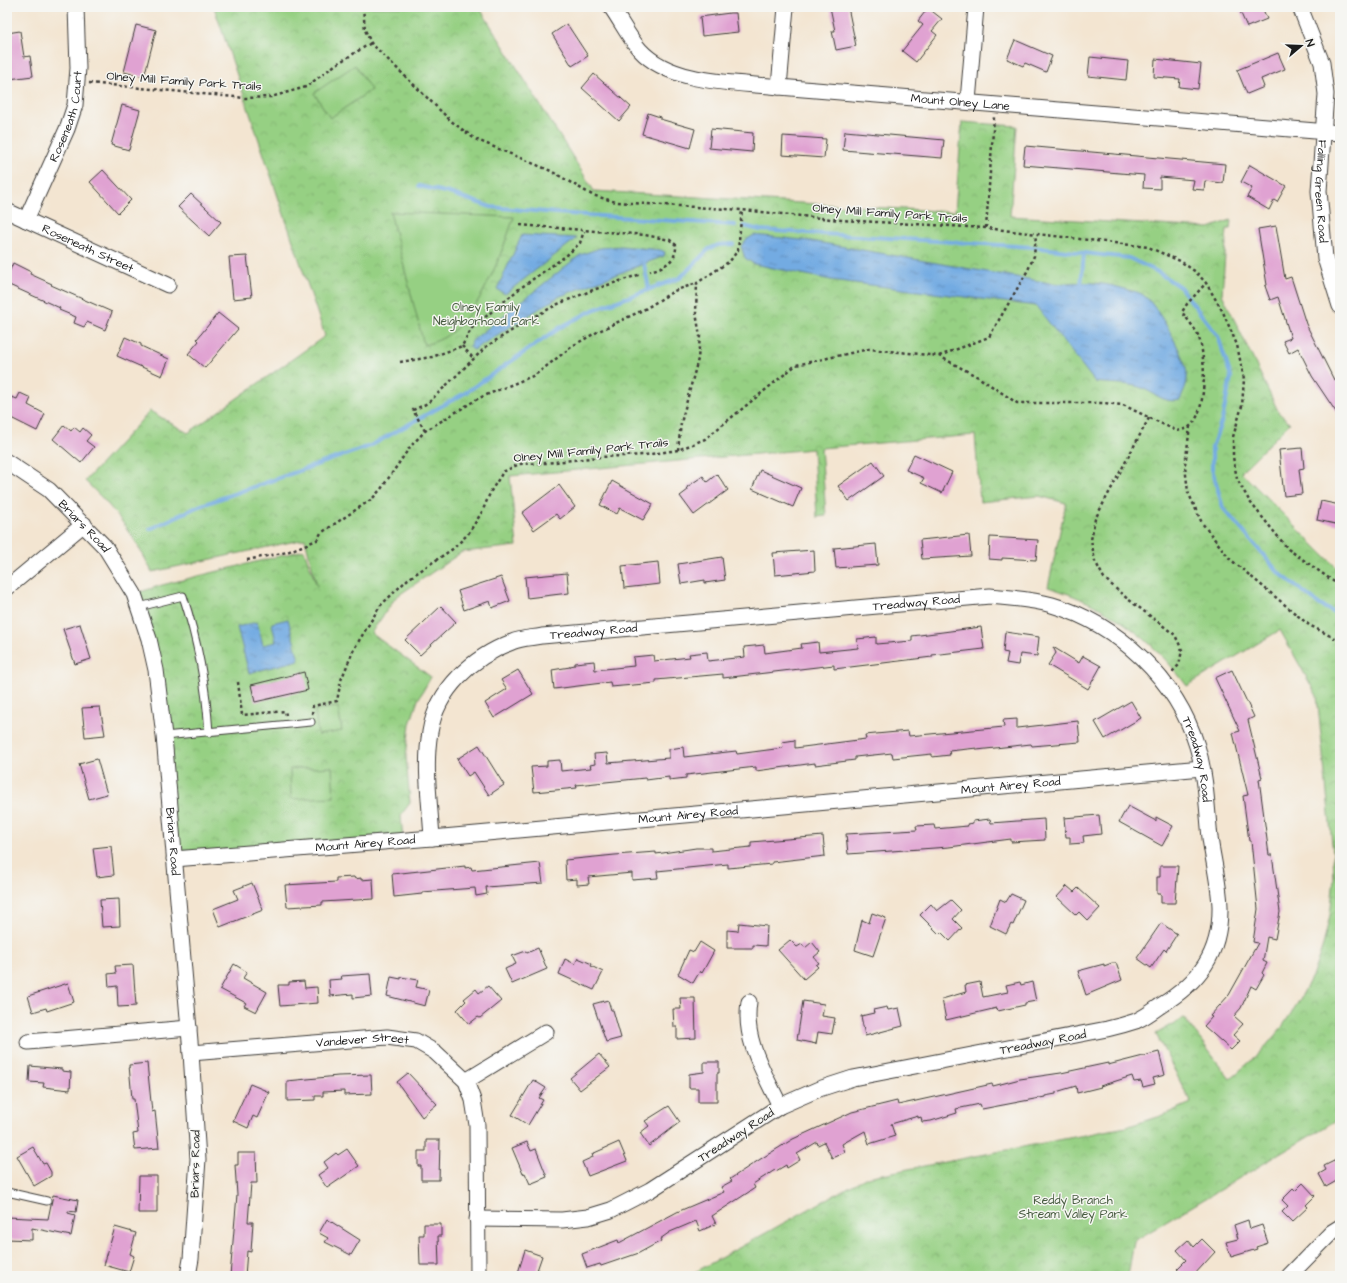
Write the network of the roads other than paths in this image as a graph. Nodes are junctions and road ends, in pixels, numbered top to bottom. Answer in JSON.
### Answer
{"nodes":[{"id":1,"x":76,"y":7,"type":"edge"},
{"id":2,"x":611,"y":7,"type":"edge"},
{"id":3,"x":786,"y":7,"type":"edge"},
{"id":4,"x":976,"y":7,"type":"edge"},
{"id":5,"x":1300,"y":7,"type":"edge"},
{"id":6,"x":779,"y":87,"type":"junction"},
{"id":7,"x":968,"y":101,"type":"junction"},
{"id":8,"x":1324,"y":132,"type":"junction"},
{"id":9,"x":1340,"y":133,"type":"edge"},
{"id":10,"x":7,"y":211,"type":"edge"},
{"id":11,"x":26,"y":220,"type":"junction"},
{"id":12,"x":168,"y":285,"type":"dead end"},
{"id":13,"x":1340,"y":306,"type":"edge"},
{"id":14,"x":7,"y":462,"type":"edge"},
{"id":15,"x":84,"y":524,"type":"junction"},
{"id":16,"x":7,"y":588,"type":"edge"},
{"id":17,"x":139,"y":607,"type":"junction"},
{"id":18,"x":311,"y":722,"type":"road end"},
{"id":19,"x":210,"y":733,"type":"junction"},
{"id":20,"x":164,"y":736,"type":"junction"},
{"id":21,"x":1202,"y":768,"type":"junction"},
{"id":22,"x":432,"y":838,"type":"junction"},
{"id":23,"x":174,"y":859,"type":"junction"},
{"id":24,"x":749,"y":1002,"type":"dead end"},
{"id":25,"x":189,"y":1028,"type":"junction"},
{"id":26,"x":546,"y":1032,"type":"dead end"},
{"id":27,"x":28,"y":1042,"type":"dead end"},
{"id":28,"x":191,"y":1053,"type":"junction"},
{"id":29,"x":466,"y":1081,"type":"junction"},
{"id":30,"x":780,"y":1106,"type":"junction"},
{"id":31,"x":7,"y":1192,"type":"edge"},
{"id":32,"x":47,"y":1201,"type":"dead end"},
{"id":33,"x":477,"y":1219,"type":"junction"},
{"id":34,"x":1340,"y":1227,"type":"edge"},
{"id":35,"x":188,"y":1276,"type":"edge"},
{"id":36,"x":478,"y":1276,"type":"edge"},
{"id":37,"x":1289,"y":1276,"type":"edge"}],
"edges":[{"from":1,"to":11,"type":"street","name":"Roseneath Court"},
{"from":2,"to":6,"type":"street","name":"Mount Olney Lane"},
{"from":3,"to":6,"type":"street"},
{"from":4,"to":7,"type":"street"},
{"from":5,"to":8,"type":"street","name":"Falling Green Road"},
{"from":6,"to":7,"type":"street","name":"Mount Olney Lane"},
{"from":7,"to":8,"type":"street","name":"Mount Olney Lane"},
{"from":8,"to":9,"type":"street","name":"Mount Olney Lane"},
{"from":8,"to":13,"type":"street","name":"Falling Green Road"},
{"from":10,"to":11,"type":"street","name":"Roseneath Street"},
{"from":11,"to":12,"type":"street","name":"Roseneath Street"},
{"from":14,"to":15,"type":"street","name":"Briars Road"},
{"from":15,"to":16,"type":"street"},
{"from":15,"to":17,"type":"street","name":"Briars Road"},
{"from":17,"to":19,"type":"lane"},
{"from":17,"to":20,"type":"street","name":"Briars Road"},
{"from":18,"to":19,"type":"lane"},
{"from":19,"to":20,"type":"lane"},
{"from":20,"to":23,"type":"street","name":"Briars Road"},
{"from":21,"to":22,"type":"street","name":"Mount Airey Road"},
{"from":21,"to":22,"type":"street","name":"Treadway Road"},
{"from":21,"to":30,"type":"street","name":"Treadway Road"},
{"from":22,"to":23,"type":"street","name":"Mount Airey Road"},
{"from":23,"to":25,"type":"street","name":"Briars Road"},
{"from":24,"to":30,"type":"street"},
{"from":25,"to":27,"type":"street"},
{"from":25,"to":28,"type":"street","name":"Briars Road"},
{"from":26,"to":29,"type":"street"},
{"from":28,"to":29,"type":"street","name":"Vandever Street"},
{"from":28,"to":35,"type":"street","name":"Briars Road"},
{"from":29,"to":33,"type":"street","name":"Vandever Street"},
{"from":30,"to":33,"type":"street","name":"Treadway Road"},
{"from":31,"to":32,"type":"lane"},
{"from":33,"to":36,"type":"street","name":"Vandever Street"},
{"from":34,"to":37,"type":"street"}]}
